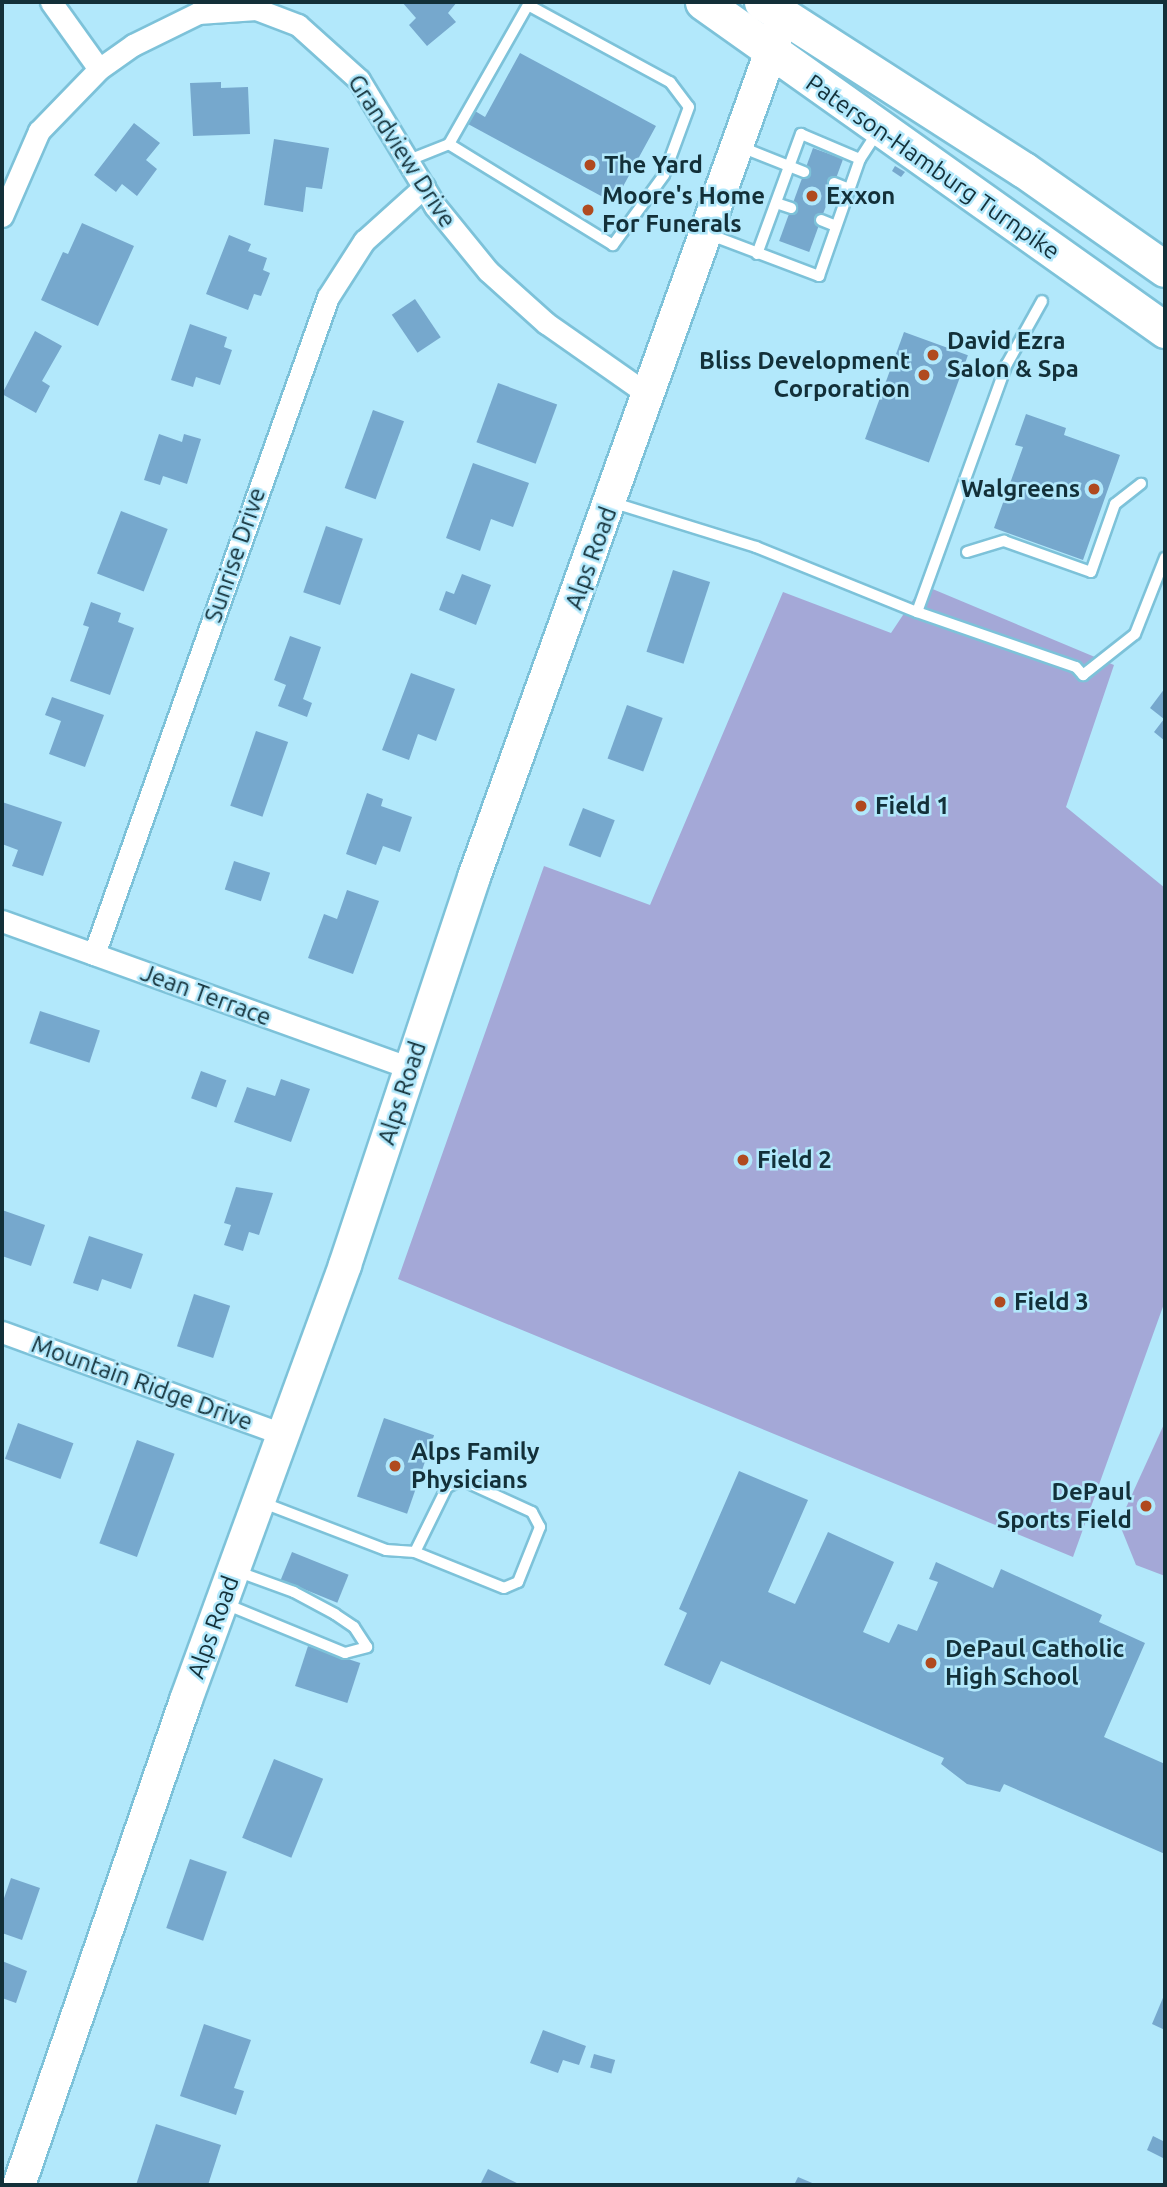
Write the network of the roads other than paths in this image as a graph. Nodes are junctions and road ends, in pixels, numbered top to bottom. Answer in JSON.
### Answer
{"nodes":[{"id":1,"x":51,"y":2,"type":"edge"},
{"id":2,"x":703,"y":2,"type":"edge"},
{"id":3,"x":529,"y":4,"type":"edge"},
{"id":4,"x":779,"y":7,"type":"edge"},
{"id":5,"x":771,"y":51,"type":"junction"},
{"id":6,"x":99,"y":69,"type":"junction"},
{"id":7,"x":881,"y":128,"type":"junction"},
{"id":8,"x":449,"y":144,"type":"junction"},
{"id":9,"x":739,"y":146,"type":"junction"},
{"id":10,"x":860,"y":159,"type":"junction"},
{"id":11,"x":409,"y":160,"type":"junction"},
{"id":12,"x":789,"y":166,"type":"junction"},
{"id":13,"x":804,"y":172,"type":"dead end"},
{"id":14,"x":834,"y":183,"type":"dead end"},
{"id":15,"x":424,"y":187,"type":"junction"},
{"id":16,"x":849,"y":189,"type":"junction"},
{"id":17,"x":776,"y":203,"type":"junction"},
{"id":18,"x":791,"y":208,"type":"dead end"},
{"id":19,"x":2,"y":216,"type":"edge"},
{"id":20,"x":821,"y":219,"type":"dead end"},
{"id":21,"x":836,"y":226,"type":"junction"},
{"id":22,"x":708,"y":234,"type":"junction"},
{"id":23,"x":757,"y":254,"type":"junction"},
{"id":24,"x":1165,"y":269,"type":"edge"},
{"id":25,"x":1042,"y":301,"type":"dead end"},
{"id":26,"x":1165,"y":330,"type":"edge"},
{"id":27,"x":649,"y":395,"type":"junction"},
{"id":28,"x":1141,"y":484,"type":"dead end"},
{"id":29,"x":611,"y":502,"type":"junction"},
{"id":30,"x":968,"y":552,"type":"dead end"},
{"id":31,"x":1165,"y":558,"type":"edge"},
{"id":32,"x":917,"y":612,"type":"junction"},
{"id":33,"x":2,"y":920,"type":"edge"},
{"id":34,"x":94,"y":954,"type":"junction"},
{"id":35,"x":411,"y":1068,"type":"junction"},
{"id":36,"x":2,"y":1332,"type":"edge"},
{"id":37,"x":283,"y":1434,"type":"junction"},
{"id":38,"x":259,"y":1501,"type":"junction"},
{"id":39,"x":415,"y":1552,"type":"junction"},
{"id":40,"x":233,"y":1570,"type":"junction"},
{"id":41,"x":222,"y":1602,"type":"junction"},
{"id":42,"x":19,"y":2185,"type":"edge"}],
"edges":[{"from":1,"to":6,"type":"street"},
{"from":2,"to":5,"type":"main road","name":"Paterson-Hamburg Turnpike"},
{"from":3,"to":8,"type":"lane"},
{"from":3,"to":8,"type":"lane"},
{"from":4,"to":5,"type":"main road","name":"Alps Road"},
{"from":4,"to":24,"type":"main road","name":"Paterson-Hamburg Turnpike"},
{"from":5,"to":7,"type":"main road","name":"Paterson-Hamburg Turnpike"},
{"from":5,"to":9,"type":"main road","name":"Alps Road"},
{"from":6,"to":11,"type":"street","name":"Grandview Drive"},
{"from":6,"to":19,"type":"street","name":"Grandview Drive"},
{"from":7,"to":10,"type":"lane"},
{"from":7,"to":26,"type":"main road","name":"Paterson-Hamburg Turnpike"},
{"from":8,"to":11,"type":"lane"},
{"from":9,"to":12,"type":"lane"},
{"from":9,"to":22,"type":"main road","name":"Alps Road"},
{"from":10,"to":12,"type":"lane"},
{"from":10,"to":16,"type":"lane"},
{"from":11,"to":15,"type":"street","name":"Grandview Drive"},
{"from":12,"to":13,"type":"lane"},
{"from":12,"to":17,"type":"lane"},
{"from":14,"to":16,"type":"lane"},
{"from":15,"to":27,"type":"street","name":"Grandview Drive"},
{"from":15,"to":34,"type":"street","name":"Sunrise Drive"},
{"from":16,"to":21,"type":"lane"},
{"from":17,"to":18,"type":"lane"},
{"from":17,"to":23,"type":"lane"},
{"from":20,"to":21,"type":"lane"},
{"from":21,"to":23,"type":"lane"},
{"from":22,"to":23,"type":"lane"},
{"from":22,"to":27,"type":"main road","name":"Alps Road"},
{"from":25,"to":32,"type":"lane"},
{"from":27,"to":29,"type":"main road","name":"Alps Road"},
{"from":28,"to":30,"type":"lane"},
{"from":29,"to":32,"type":"lane"},
{"from":29,"to":35,"type":"main road","name":"Alps Road"},
{"from":31,"to":32,"type":"lane"},
{"from":33,"to":34,"type":"street","name":"Jean Terrace"},
{"from":34,"to":35,"type":"street","name":"Jean Terrace"},
{"from":35,"to":37,"type":"main road","name":"Alps Road"},
{"from":36,"to":37,"type":"street","name":"Mountain Ridge Drive"},
{"from":37,"to":38,"type":"main road","name":"Alps Road"},
{"from":38,"to":39,"type":"lane"},
{"from":38,"to":40,"type":"main road","name":"Alps Road"},
{"from":39,"to":39,"type":"lane"},
{"from":40,"to":41,"type":"main road","name":"Alps Road"},
{"from":40,"to":41,"type":"lane"},
{"from":41,"to":42,"type":"main road","name":"Alps Road"}]}
